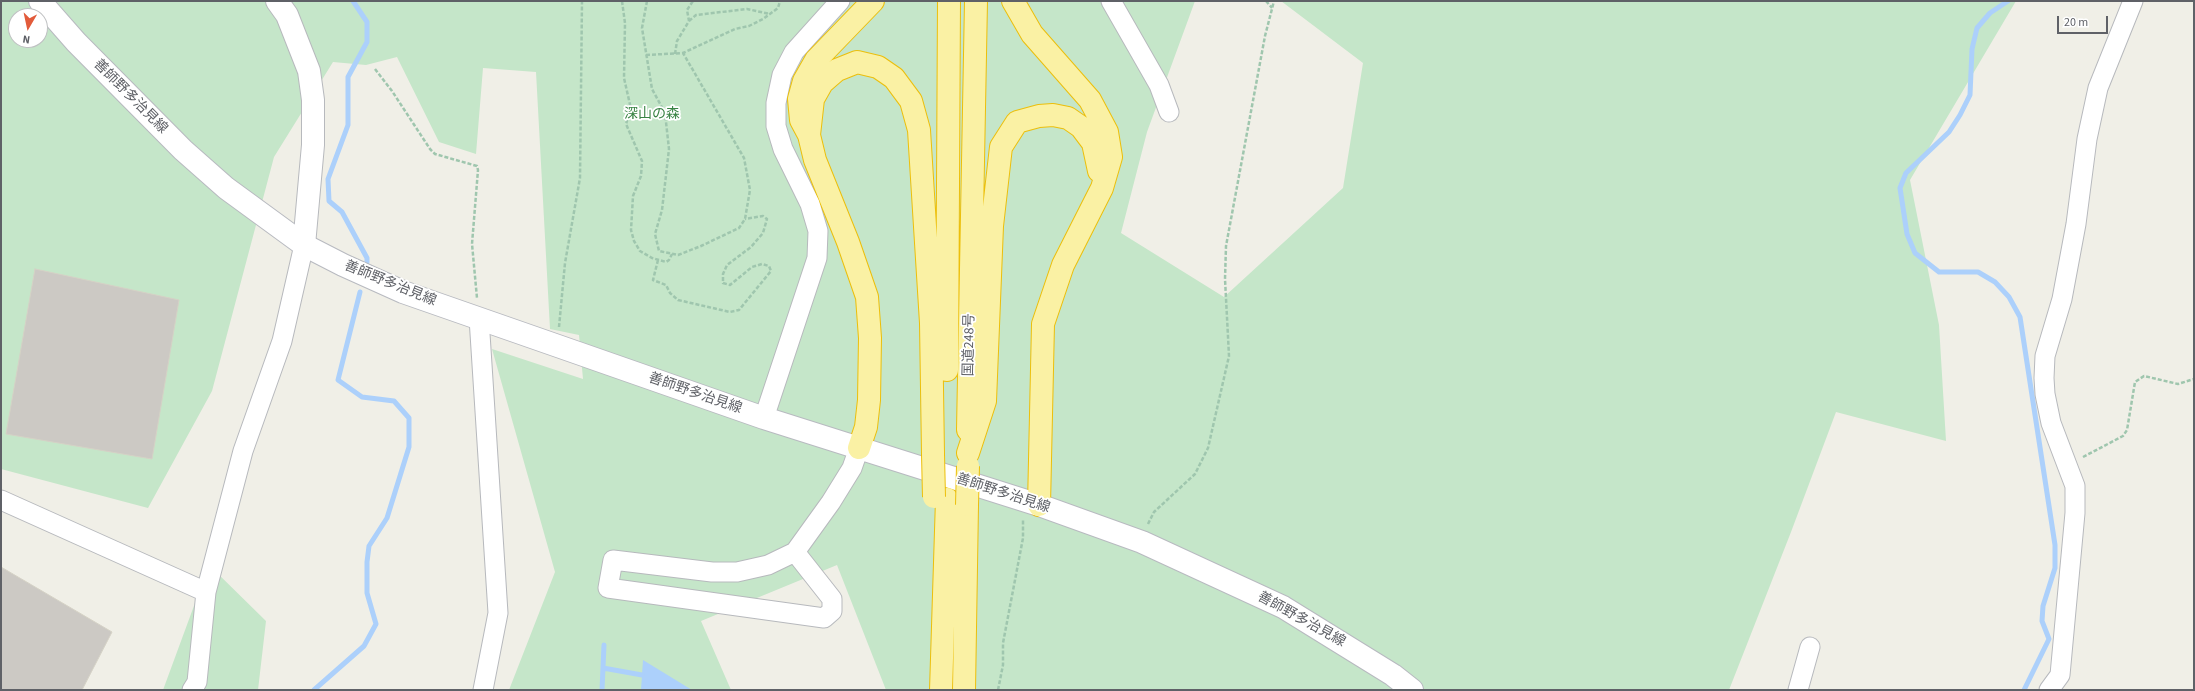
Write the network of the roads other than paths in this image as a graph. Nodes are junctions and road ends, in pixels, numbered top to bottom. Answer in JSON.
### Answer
{"nodes":[{"id":1,"x":40,"y":1,"type":"edge"},
{"id":2,"x":277,"y":1,"type":"edge"},
{"id":3,"x":840,"y":1,"type":"edge"},
{"id":4,"x":872,"y":1,"type":"edge"},
{"id":5,"x":949,"y":1,"type":"edge"},
{"id":6,"x":976,"y":1,"type":"edge"},
{"id":7,"x":1013,"y":1,"type":"edge"},
{"id":8,"x":1111,"y":1,"type":"edge"},
{"id":9,"x":2133,"y":1,"type":"edge"},
{"id":10,"x":1169,"y":112,"type":"dead end"},
{"id":11,"x":809,"y":135,"type":"junction"},
{"id":12,"x":1102,"y":188,"type":"junction"},
{"id":13,"x":304,"y":245,"type":"junction"},
{"id":14,"x":479,"y":318,"type":"junction"},
{"id":15,"x":764,"y":418,"type":"junction"},
{"id":16,"x":859,"y":448,"type":"junction"},
{"id":17,"x":940,"y":457,"type":"junction"},
{"id":18,"x":968,"y":460,"type":"junction"},
{"id":19,"x":1,"y":500,"type":"edge"},
{"id":20,"x":949,"y":501,"type":"junction"},
{"id":21,"x":1039,"y":505,"type":"junction"},
{"id":22,"x":795,"y":552,"type":"junction"},
{"id":23,"x":206,"y":592,"type":"junction"},
{"id":24,"x":1810,"y":647,"type":"dead end"},
{"id":25,"x":192,"y":690,"type":"edge"},
{"id":26,"x":483,"y":690,"type":"edge"},
{"id":27,"x":941,"y":690,"type":"edge"},
{"id":28,"x":964,"y":690,"type":"edge"},
{"id":29,"x":1412,"y":690,"type":"edge"},
{"id":30,"x":1798,"y":690,"type":"edge"},
{"id":31,"x":2049,"y":690,"type":"edge"}],
"edges":[{"from":1,"to":13,"type":"main road","name":"善師野多治見線"},
{"from":2,"to":13,"type":"main road"},
{"from":3,"to":15,"type":"street"},
{"from":4,"to":11,"type":"highway"},
{"from":5,"to":17,"type":"highway","name":"国道248号"},
{"from":6,"to":18,"type":"highway","name":"国道248号"},
{"from":7,"to":12,"type":"highway"},
{"from":8,"to":10,"type":"street"},
{"from":9,"to":31,"type":"street"},
{"from":11,"to":16,"type":"highway"},
{"from":11,"to":17,"type":"highway"},
{"from":12,"to":18,"type":"highway"},
{"from":12,"to":21,"type":"highway"},
{"from":13,"to":14,"type":"main road","name":"善師野多治見線"},
{"from":13,"to":23,"type":"street"},
{"from":14,"to":15,"type":"main road","name":"善師野多治見線"},
{"from":14,"to":26,"type":"street"},
{"from":15,"to":16,"type":"main road","name":"善師野多治見線"},
{"from":16,"to":21,"type":"main road","name":"善師野多治見線"},
{"from":16,"to":22,"type":"street"},
{"from":17,"to":20,"type":"highway","name":"国道248号"},
{"from":18,"to":20,"type":"highway","name":"国道248号","bridge":true},
{"from":19,"to":23,"type":"street"},
{"from":20,"to":27,"type":"highway","name":"国道248号"},
{"from":20,"to":28,"type":"highway","name":"国道248号"},
{"from":21,"to":29,"type":"main road","name":"善師野多治見線"},
{"from":22,"to":22,"type":"street"},
{"from":23,"to":25,"type":"street"},
{"from":24,"to":30,"type":"street"}]}
